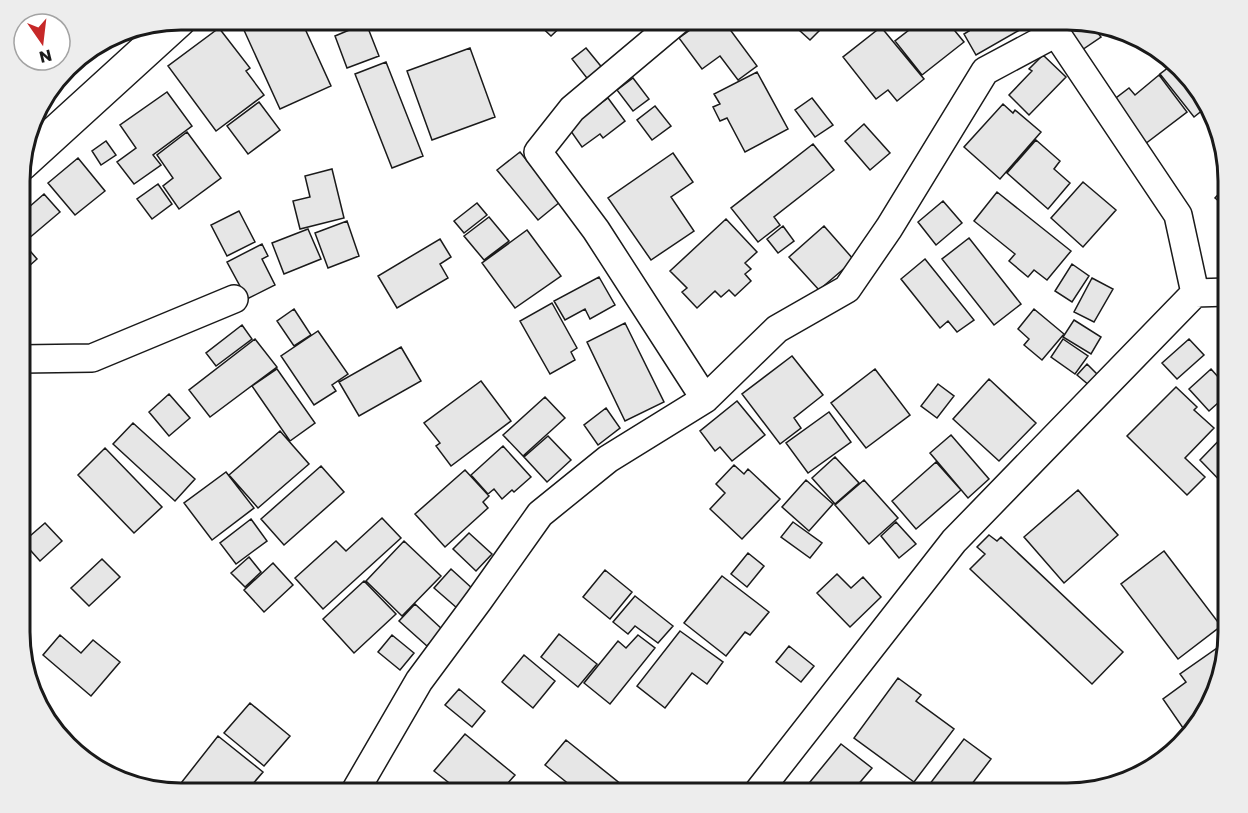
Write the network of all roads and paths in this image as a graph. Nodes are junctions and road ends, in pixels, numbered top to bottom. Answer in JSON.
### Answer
{"nodes":[{"id":1,"x":666,"y":30,"type":"edge"},
{"id":2,"x":1048,"y":30,"type":"edge"},
{"id":3,"x":1057,"y":30,"type":"edge"},
{"id":4,"x":167,"y":31,"type":"edge"},
{"id":5,"x":33,"y":153,"type":"edge"},
{"id":6,"x":1218,"y":292,"type":"edge"},
{"id":7,"x":1195,"y":293,"type":"junction"},
{"id":8,"x":234,"y":299,"type":"dead end"},
{"id":9,"x":30,"y":359,"type":"edge"},
{"id":10,"x":705,"y":399,"type":"junction"},
{"id":11,"x":360,"y":783,"type":"edge"},
{"id":12,"x":765,"y":783,"type":"edge"}],
"edges":[{"from":1,"to":10,"type":"street"},
{"from":2,"to":10,"type":"street"},
{"from":3,"to":7,"type":"street"},
{"from":4,"to":5,"type":"main road"},
{"from":6,"to":7,"type":"street"},
{"from":7,"to":12,"type":"street"},
{"from":8,"to":9,"type":"street"},
{"from":10,"to":11,"type":"street"}]}
